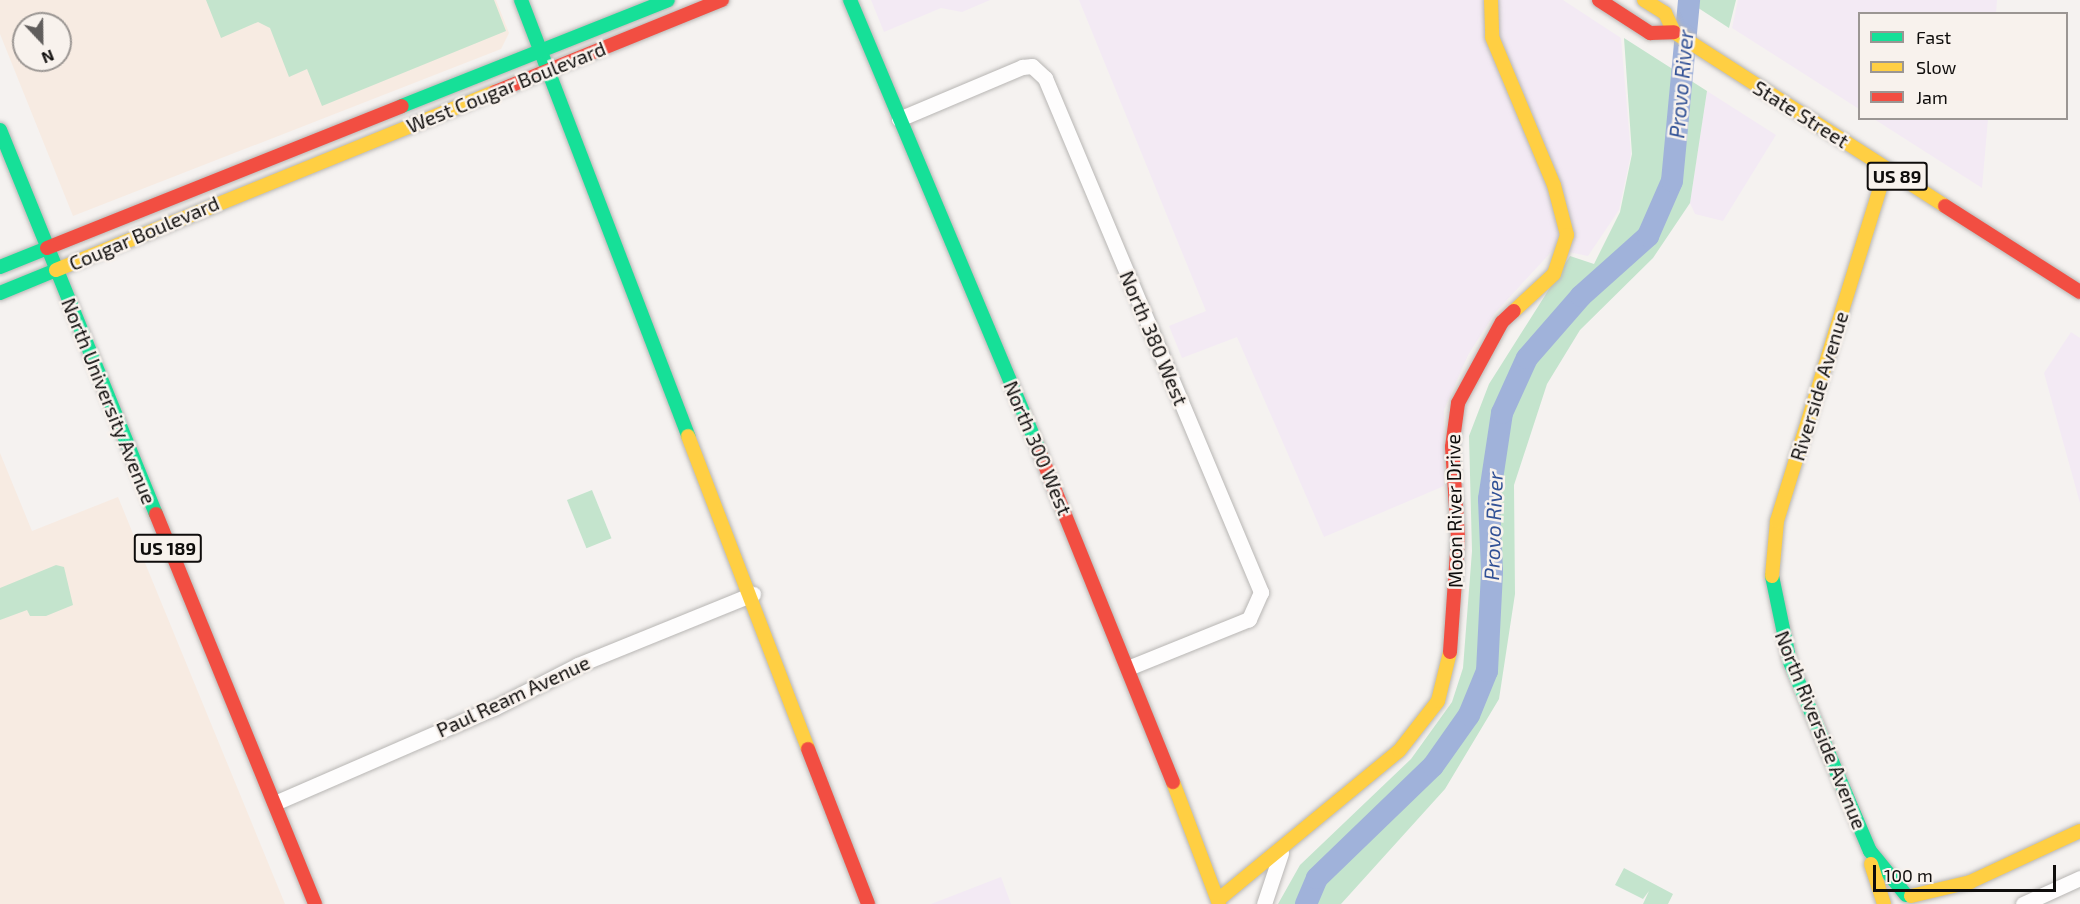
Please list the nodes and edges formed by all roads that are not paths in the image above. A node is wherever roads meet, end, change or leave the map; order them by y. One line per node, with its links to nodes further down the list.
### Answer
1 (522, 0): 12 (main road)
2 (630, 0): 12 (main road, West Cougar Boulevard)
3 (639, 0): 10 (main road)
4 (668, 0): 10 (main road, West Cougar Boulevard)
5 (722, 0): 14 (main road, West Cougar Boulevard)
6 (850, 0): 15 (main road, North 300 West)
7 (1491, 0): 30 (main road, Moon River Drive)
8 (1599, 0): 11 (main road, State Street / US 89)
9 (1644, 0): 11 (main road, State Street / US 89)
10 (654, 6): 13 (main road, West Cougar Boulevard)
11 (1674, 32): 17 (main road, State Street / US 89)
12 (537, 37): 13 (main road)
13 (542, 50): 14 (main road); 19 (main road, West Cougar Boulevard)
14 (549, 70): 18 (main road, West Cougar Boulevard); 25 (main road)
15 (900, 119): 27 (main road, North 300 West); 27 (street, North 380 West)
16 (0, 130): 20 (main road, North University Avenue / US 189)
17 (1886, 168): 23 (main road, State Street / US 89); 26 (main road, Riverside Avenue)
18 (289, 173): 22 (main road, Cougar Boulevard)
19 (228, 177): 20 (main road, Cougar Boulevard)
20 (47, 248): 21 (main road, Cougar Boulevard); 22 (main road, North University Avenue / US 189)
21 (0, 267)
22 (56, 270): 24 (main road, Cougar Boulevard); 28 (main road, North University Avenue / US 189)
23 (2080, 292)
24 (0, 293)
25 (753, 594): 28 (street, Paul Ream Avenue); 38 (main road)
26 (1775, 607): 31 (main road, North Riverside Avenue)
27 (1130, 667): 36 (main road, North 300 West)
28 (275, 803): 37 (main road, North University Avenue / US 189)
29 (2080, 831): 34 (main road)
30 (1303, 835): 32 (main road, North 300 West)
31 (1870, 851): 35 (main road, North Riverside Avenue); 40 (main road, North Riverside Avenue)
32 (1281, 853): 36 (main road, North 300 West); 39 (street)
33 (2080, 878): 42 (street)
34 (1970, 882): 35 (main road); 41 (main road)
35 (1913, 899): 40 (main road)
36 (1218, 902)
37 (315, 904)
38 (868, 904)
39 (1264, 904)
40 (1885, 904)
41 (1944, 904)
42 (2023, 904)

